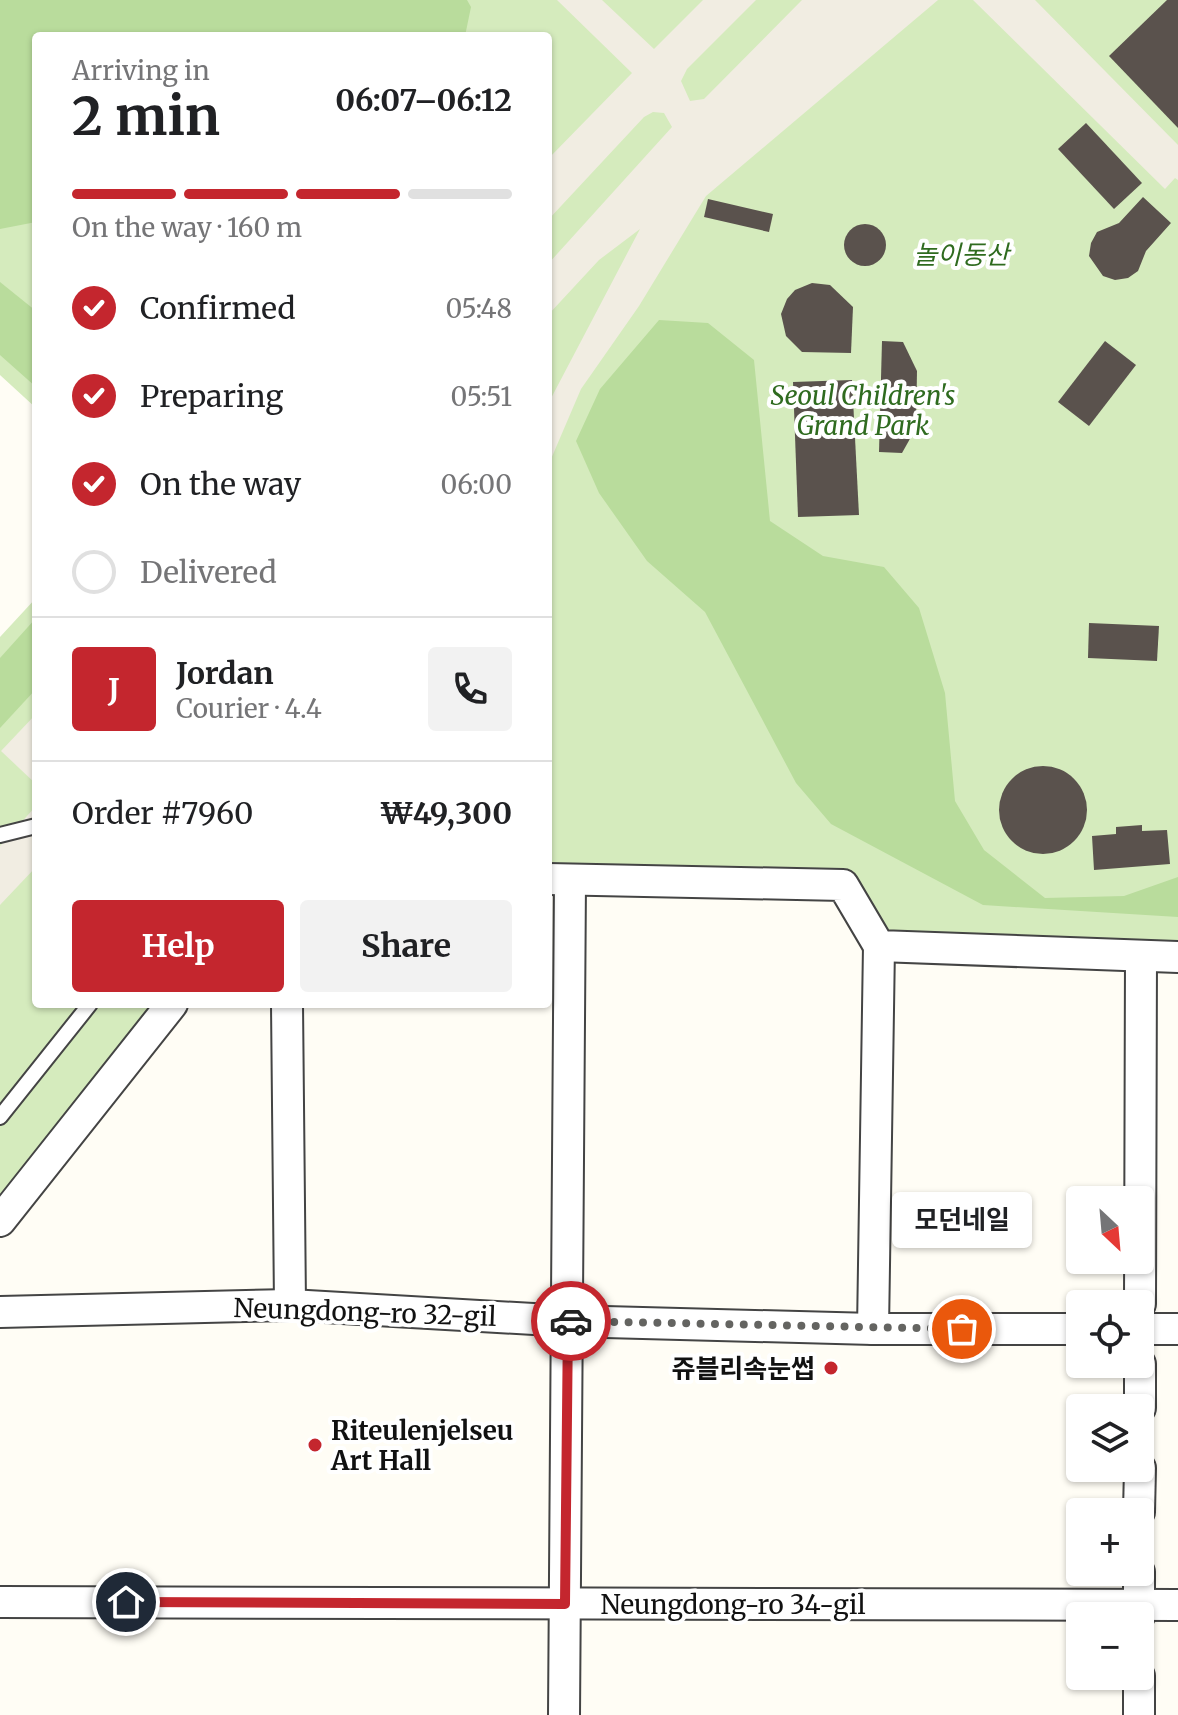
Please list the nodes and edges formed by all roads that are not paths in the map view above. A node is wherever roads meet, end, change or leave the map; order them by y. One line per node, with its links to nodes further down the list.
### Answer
1 (32, 827): 2 (lane)
2 (0, 835)
3 (559, 880): 4 (street); 15 (street)
4 (879, 946): 5 (street); 16 (street)
5 (1141, 956): 6 (street); 12 (street)
6 (1178, 957)
7 (87, 1008): 10 (lane)
8 (169, 1008): 11 (street)
9 (287, 1008): 13 (street)
10 (0, 1117)
11 (0, 1221)
12 (1140, 1290)
13 (290, 1305): 14 (street, Neungdong-ro 32-gil); 15 (street, Neungdong-ro 32-gil)
14 (0, 1312): 20 (street)
15 (568, 1321): 16 (street, Neungdong-ro 32-gil); 22 (street)
16 (873, 1329): 17 (street, Neungdong-ro 32-gil)
17 (1066, 1329)
18 (1154, 1329): 19 (street)
19 (1178, 1329)
20 (0, 1334)
21 (0, 1602): 22 (street, Neungdong-ro 34-gil)
22 (565, 1604): 25 (street, Neungdong-ro 34-gil); 27 (street)
23 (1178, 1605): 24 (street, Neungdong-ro 34-gil)
24 (1154, 1609)
25 (1066, 1610)
26 (1139, 1690): 28 (street)
27 (564, 1715)
28 (1139, 1715)

